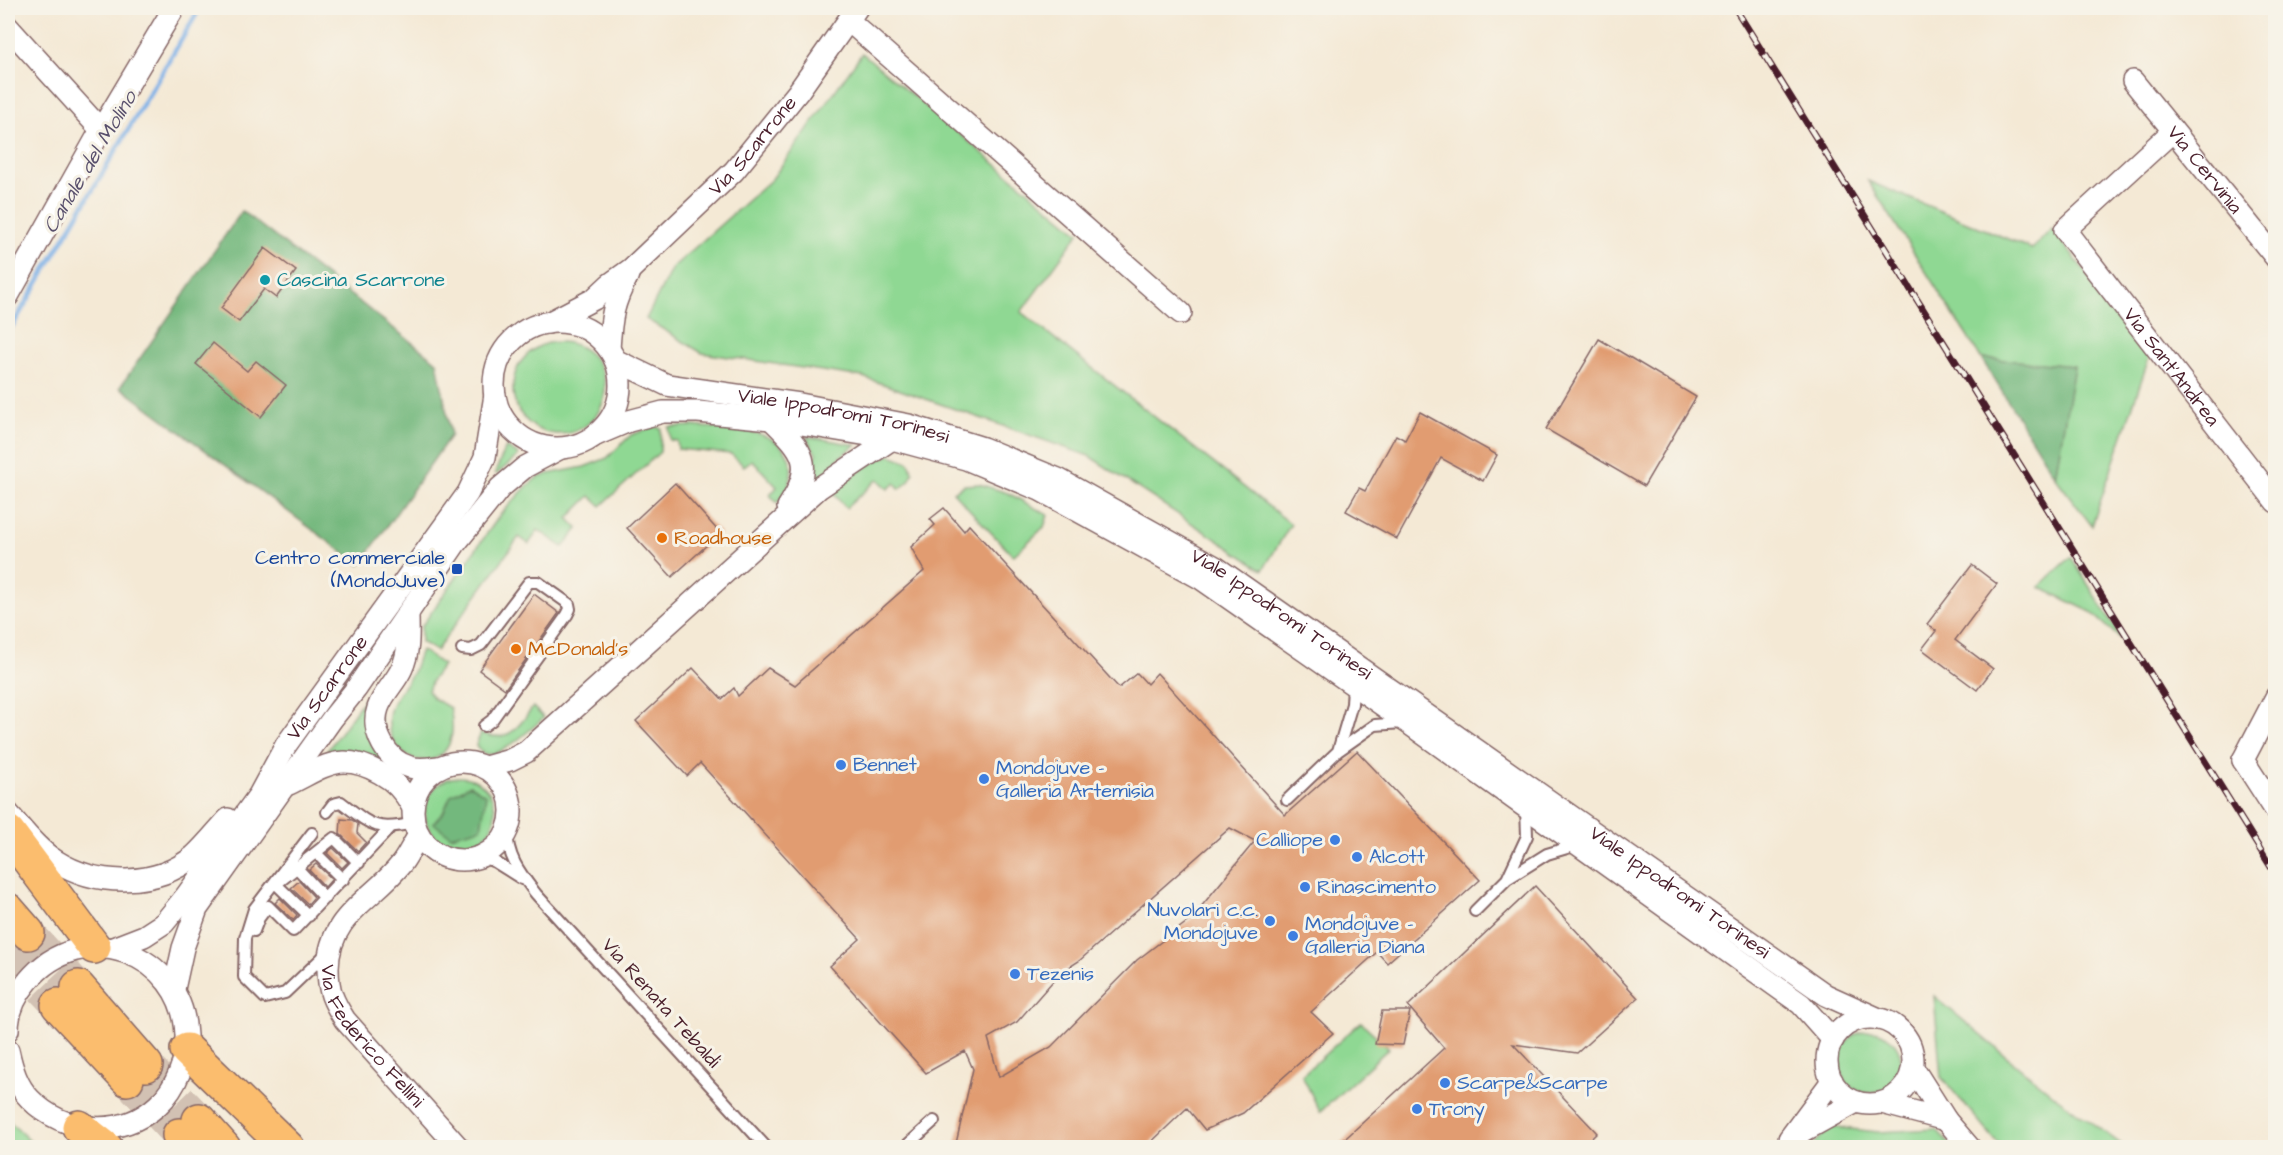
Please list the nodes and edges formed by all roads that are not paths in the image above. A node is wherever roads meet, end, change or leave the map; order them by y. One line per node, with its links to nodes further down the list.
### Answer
1 (174, 8): 5 (street)
2 (853, 14): 8 (street, Via Scarrone); 10 (street)
3 (8, 27): 5 (street)
4 (2133, 81): 6 (street, Via Cervinia)
5 (101, 130): 9 (street)
6 (2174, 131): 7 (street, Via Cervinia); 18 (street, Via Sant'Andrea)
7 (2276, 258)
8 (631, 269): 11 (street, Via Scarrone); 12 (street, Via Scarrone)
9 (8, 296)
10 (1181, 313)
11 (548, 323): 12 (street); 13 (street)
12 (612, 355): 15 (street); 65 (street, Viale Ippodromi Torinesi)
13 (495, 395): 17 (street); 27 (street, Via Scarrone)
14 (771, 419): 15 (street, Viale Ippodromi Torinesi); 16 (street, Viale Ippodromi Torinesi); 19 (street)
15 (596, 435): 17 (street)
16 (892, 439): 19 (street); 22 (street, Viale Ippodromi Torinesi)
17 (559, 448): 20 (street, Via Scarrone)
18 (2276, 502)
19 (778, 523): 29 (street)
20 (408, 613): 31 (street); 33 (street, Via Scarrone)
21 (462, 649): 25 (lane)
22 (1353, 686): 24 (street, Viale Ippodromi Torinesi); 28 (lane)
23 (2276, 697): 30 (street)
24 (1408, 723): 28 (lane); 36 (street, Viale Ippodromi Torinesi)
25 (484, 726)
26 (2276, 734): 30 (street)
27 (286, 745): 39 (street); 60 (street, Via Scarrone)
28 (1338, 751): 35 (lane)
29 (526, 752): 32 (street); 34 (street)
30 (2243, 760): 37 (street)
31 (438, 767): 32 (street); 40 (street)
32 (485, 767): 34 (street)
33 (285, 785): 40 (street, Via Scarrone); 62 (street, Via Scarrone)
34 (508, 795): 42 (street)
35 (1287, 800)
36 (1526, 808): 45 (street, Viale Ippodromi Torinesi); 52 (lane)
37 (2276, 811)
38 (327, 812): 41 (lane)
39 (8, 813)
40 (415, 821): 41 (lane); 47 (street); 50 (street, Via Federico Fellini)
41 (391, 828): 49 (lane)
42 (507, 830): 48 (street); 54 (lane, Via Renata Tebaldi)
43 (8, 832): 60 (main road)
44 (312, 833): 56 (lane)
45 (1577, 844): 52 (lane); 67 (street, Viale Ippodromi Torinesi)
46 (316, 853): 49 (lane); 51 (lane); 53 (lane)
47 (438, 854): 48 (street); 50 (street, Via Federico Fellini)
48 (481, 856): 54 (lane, Via Renata Tebaldi)
49 (359, 863): 53 (lane)
50 (402, 863): 61 (street, Via Federico Fellini)
51 (297, 868): 55 (lane); 57 (lane)
52 (1507, 879): 58 (lane)
53 (343, 880): 57 (lane)
54 (528, 883): 84 (lane, Via Renata Tebaldi)
55 (276, 884): 56 (lane); 59 (lane)
56 (266, 892): 63 (lane)
57 (325, 898): 59 (lane)
58 (1475, 911)
59 (309, 916): 63 (lane)
60 (104, 947): 62 (street); 66 (street, Via Scarrone)
61 (328, 952): 63 (lane); 83 (street, Via Federico Fellini)
62 (174, 989): 69 (street)
63 (256, 989)
64 (68, 996): 71 (main road)
65 (1879, 1019): 67 (street); 70 (street)
66 (8, 1030)
67 (1833, 1040): 72 (street)
68 (8, 1050): 77 (street)
69 (187, 1050): 77 (street); 82 (main road)
70 (1913, 1068): 74 (street); 75 (street)
71 (136, 1072)
72 (1832, 1081): 73 (street); 79 (street)
73 (1856, 1102): 74 (street); 79 (street)
74 (1882, 1103): 75 (street)
75 (1946, 1120): 86 (street)
76 (934, 1121): 85 (lane)
77 (79, 1127): 80 (main road)
78 (189, 1134): 81 (main road)
79 (1784, 1143)
80 (106, 1148)
81 (224, 1148)
82 (288, 1148)
83 (459, 1148)
84 (767, 1148)
85 (904, 1148)
86 (1970, 1148)

